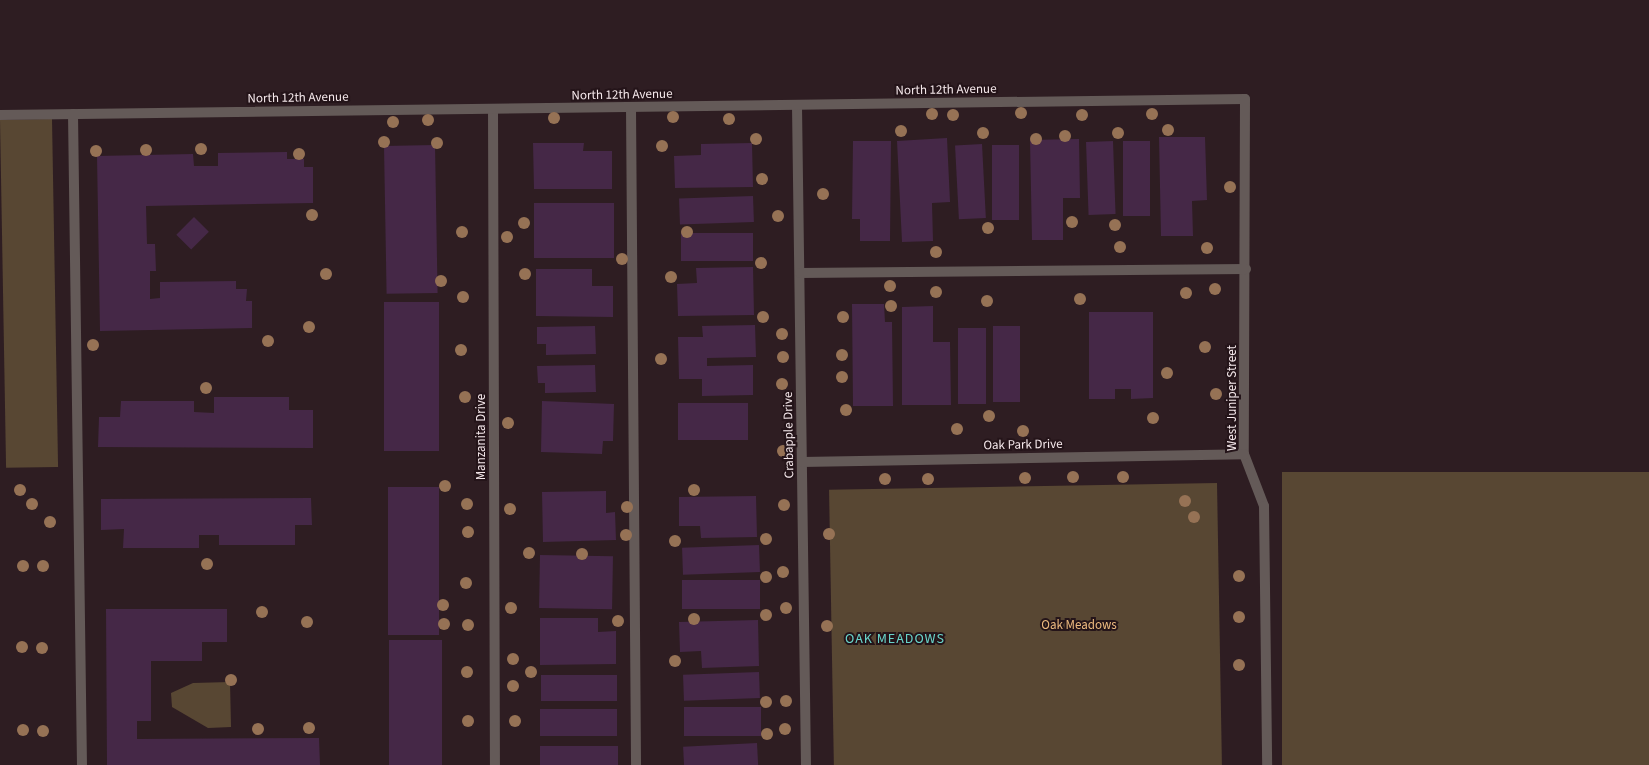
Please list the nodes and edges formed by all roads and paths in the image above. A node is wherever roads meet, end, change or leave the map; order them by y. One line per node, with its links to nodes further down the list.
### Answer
1 (1245, 99): 2 (street, North 12th Avenue); 7 (street, West Juniper Street)
2 (797, 106): 3 (street, North 12th Avenue); 8 (street, Crabapple Drive)
3 (631, 108): 4 (street, North 12th Avenue); 13 (street)
4 (493, 109): 5 (street, North 12th Avenue); 12 (street, Manzanita Drive)
5 (73, 114): 6 (street, North 12th Avenue); 11 (street)
6 (0, 115)
7 (1246, 269): 8 (street); 9 (street, West Juniper Street)
8 (800, 273): 10 (street, Crabapple Drive)
9 (1244, 454): 10 (street, Oak Park Drive); 15 (street, West Juniper Street)
10 (802, 462): 14 (street, Crabapple Drive)
11 (82, 765)
12 (495, 765)
13 (636, 765)
14 (806, 765)
15 (1267, 765)

